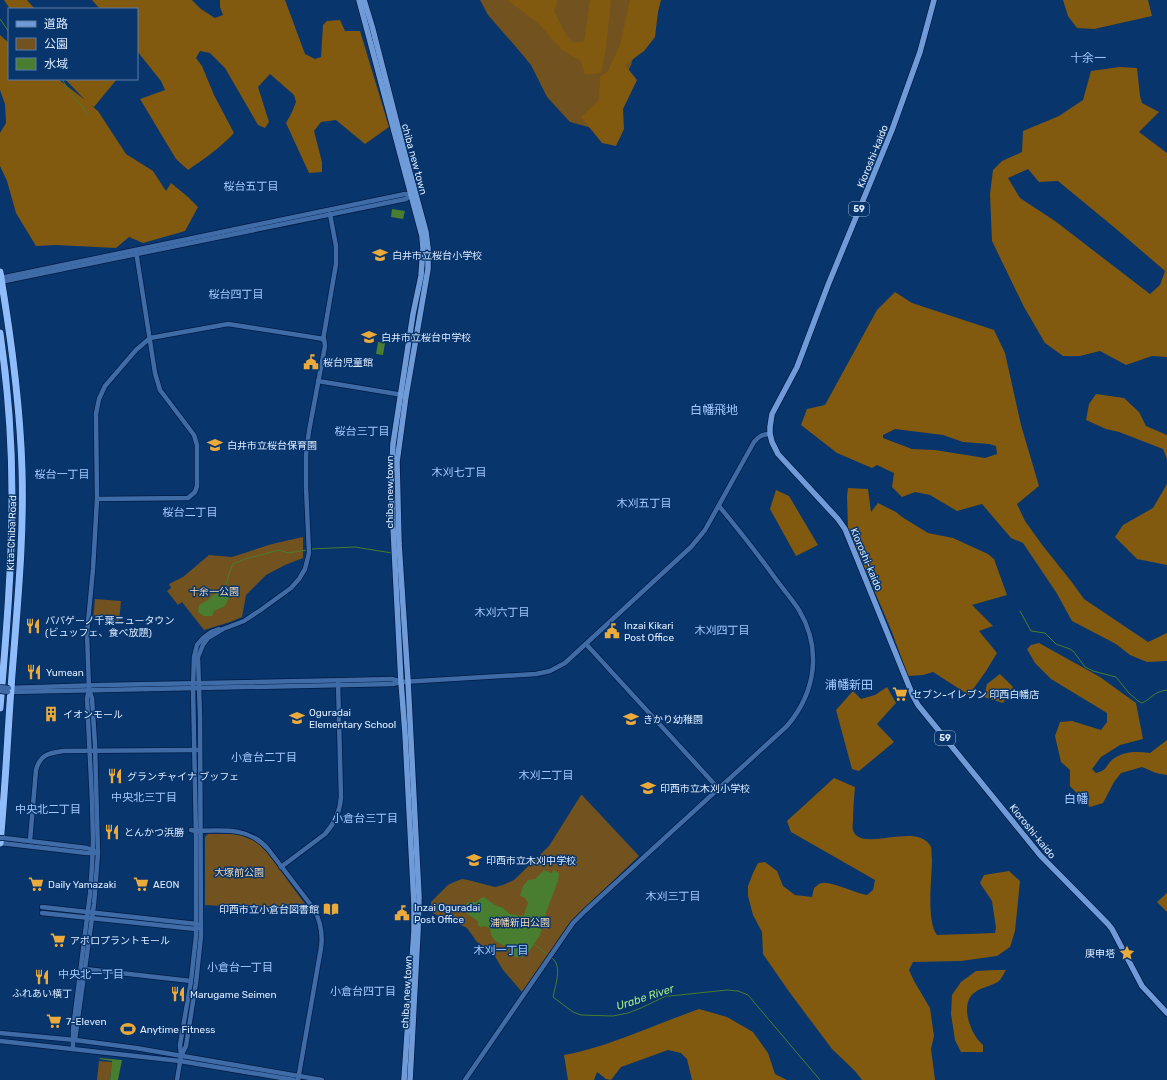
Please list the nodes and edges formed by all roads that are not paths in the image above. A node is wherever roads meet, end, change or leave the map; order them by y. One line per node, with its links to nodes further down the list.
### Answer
1 (359, 0): 4 (main road, chiba new town)
2 (364, 0): 12 (main road, chiba new town)
3 (934, 0): 13 (main road, Kioroshi-kaido / 59)
4 (411, 195): 5 (street); 6 (street); 12 (main road, chiba new town)
5 (330, 214): 6 (street); 10 (street)
6 (136, 252): 7 (street); 9 (street)
7 (1, 278): 23 (highway, Kita-Chiba Road)
8 (0, 333): 25 (highway, Kita-Chiba Road)
9 (150, 338): 10 (street); 14 (street); 14 (street)
10 (324, 338): 11 (street)
11 (318, 381): 12 (street); 20 (street)
12 (403, 395): 17 (main road, chiba new town); 19 (main road, chiba new town)
13 (770, 434): 15 (street); 45 (main road, Kioroshi-kaido / 59)
14 (97, 499): 22 (street)
15 (719, 506): 16 (street); 30 (street)
16 (586, 644): 17 (street); 30 (street)
17 (408, 681): 19 (street); 36 (main road, chiba new town)
18 (338, 682): 19 (street); 20 (street); 35 (street)
19 (401, 682): 36 (main road, chiba new town)
20 (196, 686): 22 (street); 26 (street); 27 (street)
21 (0, 687): 23 (street, bridge)
22 (89, 688): 23 (street); 28 (street); 29 (street)
23 (10, 690): 24 (street, bridge); 32 (highway, Kita-Chiba Road)
24 (0, 691)
25 (0, 708)
26 (194, 750): 27 (street); 29 (street); 31 (street)
27 (200, 750): 31 (street)
28 (90, 751): 29 (street); 33 (street); 34 (street)
29 (95, 751): 34 (street)
30 (718, 788): 58 (street)
31 (194, 831): 35 (street); 40 (street); 41 (street)
32 (2, 841): 33 (street); 34 (street)
33 (30, 841): 34 (street)
34 (95, 852): 38 (street)
35 (281, 866): 52 (street)
36 (416, 897): 37 (main road)
37 (416, 904): 56 (main road, chiba new town); 57 (main road, chiba new town)
38 (90, 912): 39 (street); 39 (street); 40 (street)
39 (90, 918): 42 (street); 43 (street); 47 (street)
40 (196, 923): 41 (street); 42 (street)
41 (201, 926): 42 (street); 50 (street)
42 (196, 929): 44 (street)
43 (85, 970): 44 (street); 47 (street)
44 (191, 981): 50 (street)
45 (1167, 1013)
46 (0, 1032): 47 (street)
47 (74, 1040): 49 (street); 50 (street)
48 (0, 1041): 49 (street)
49 (73, 1050): 51 (street)
50 (181, 1056): 51 (street); 52 (street)
51 (180, 1061): 53 (street); 54 (street)
52 (298, 1078): 55 (street)
53 (177, 1080)
54 (294, 1080)
55 (322, 1080)
56 (404, 1080)
57 (410, 1080)
58 (465, 1080)

